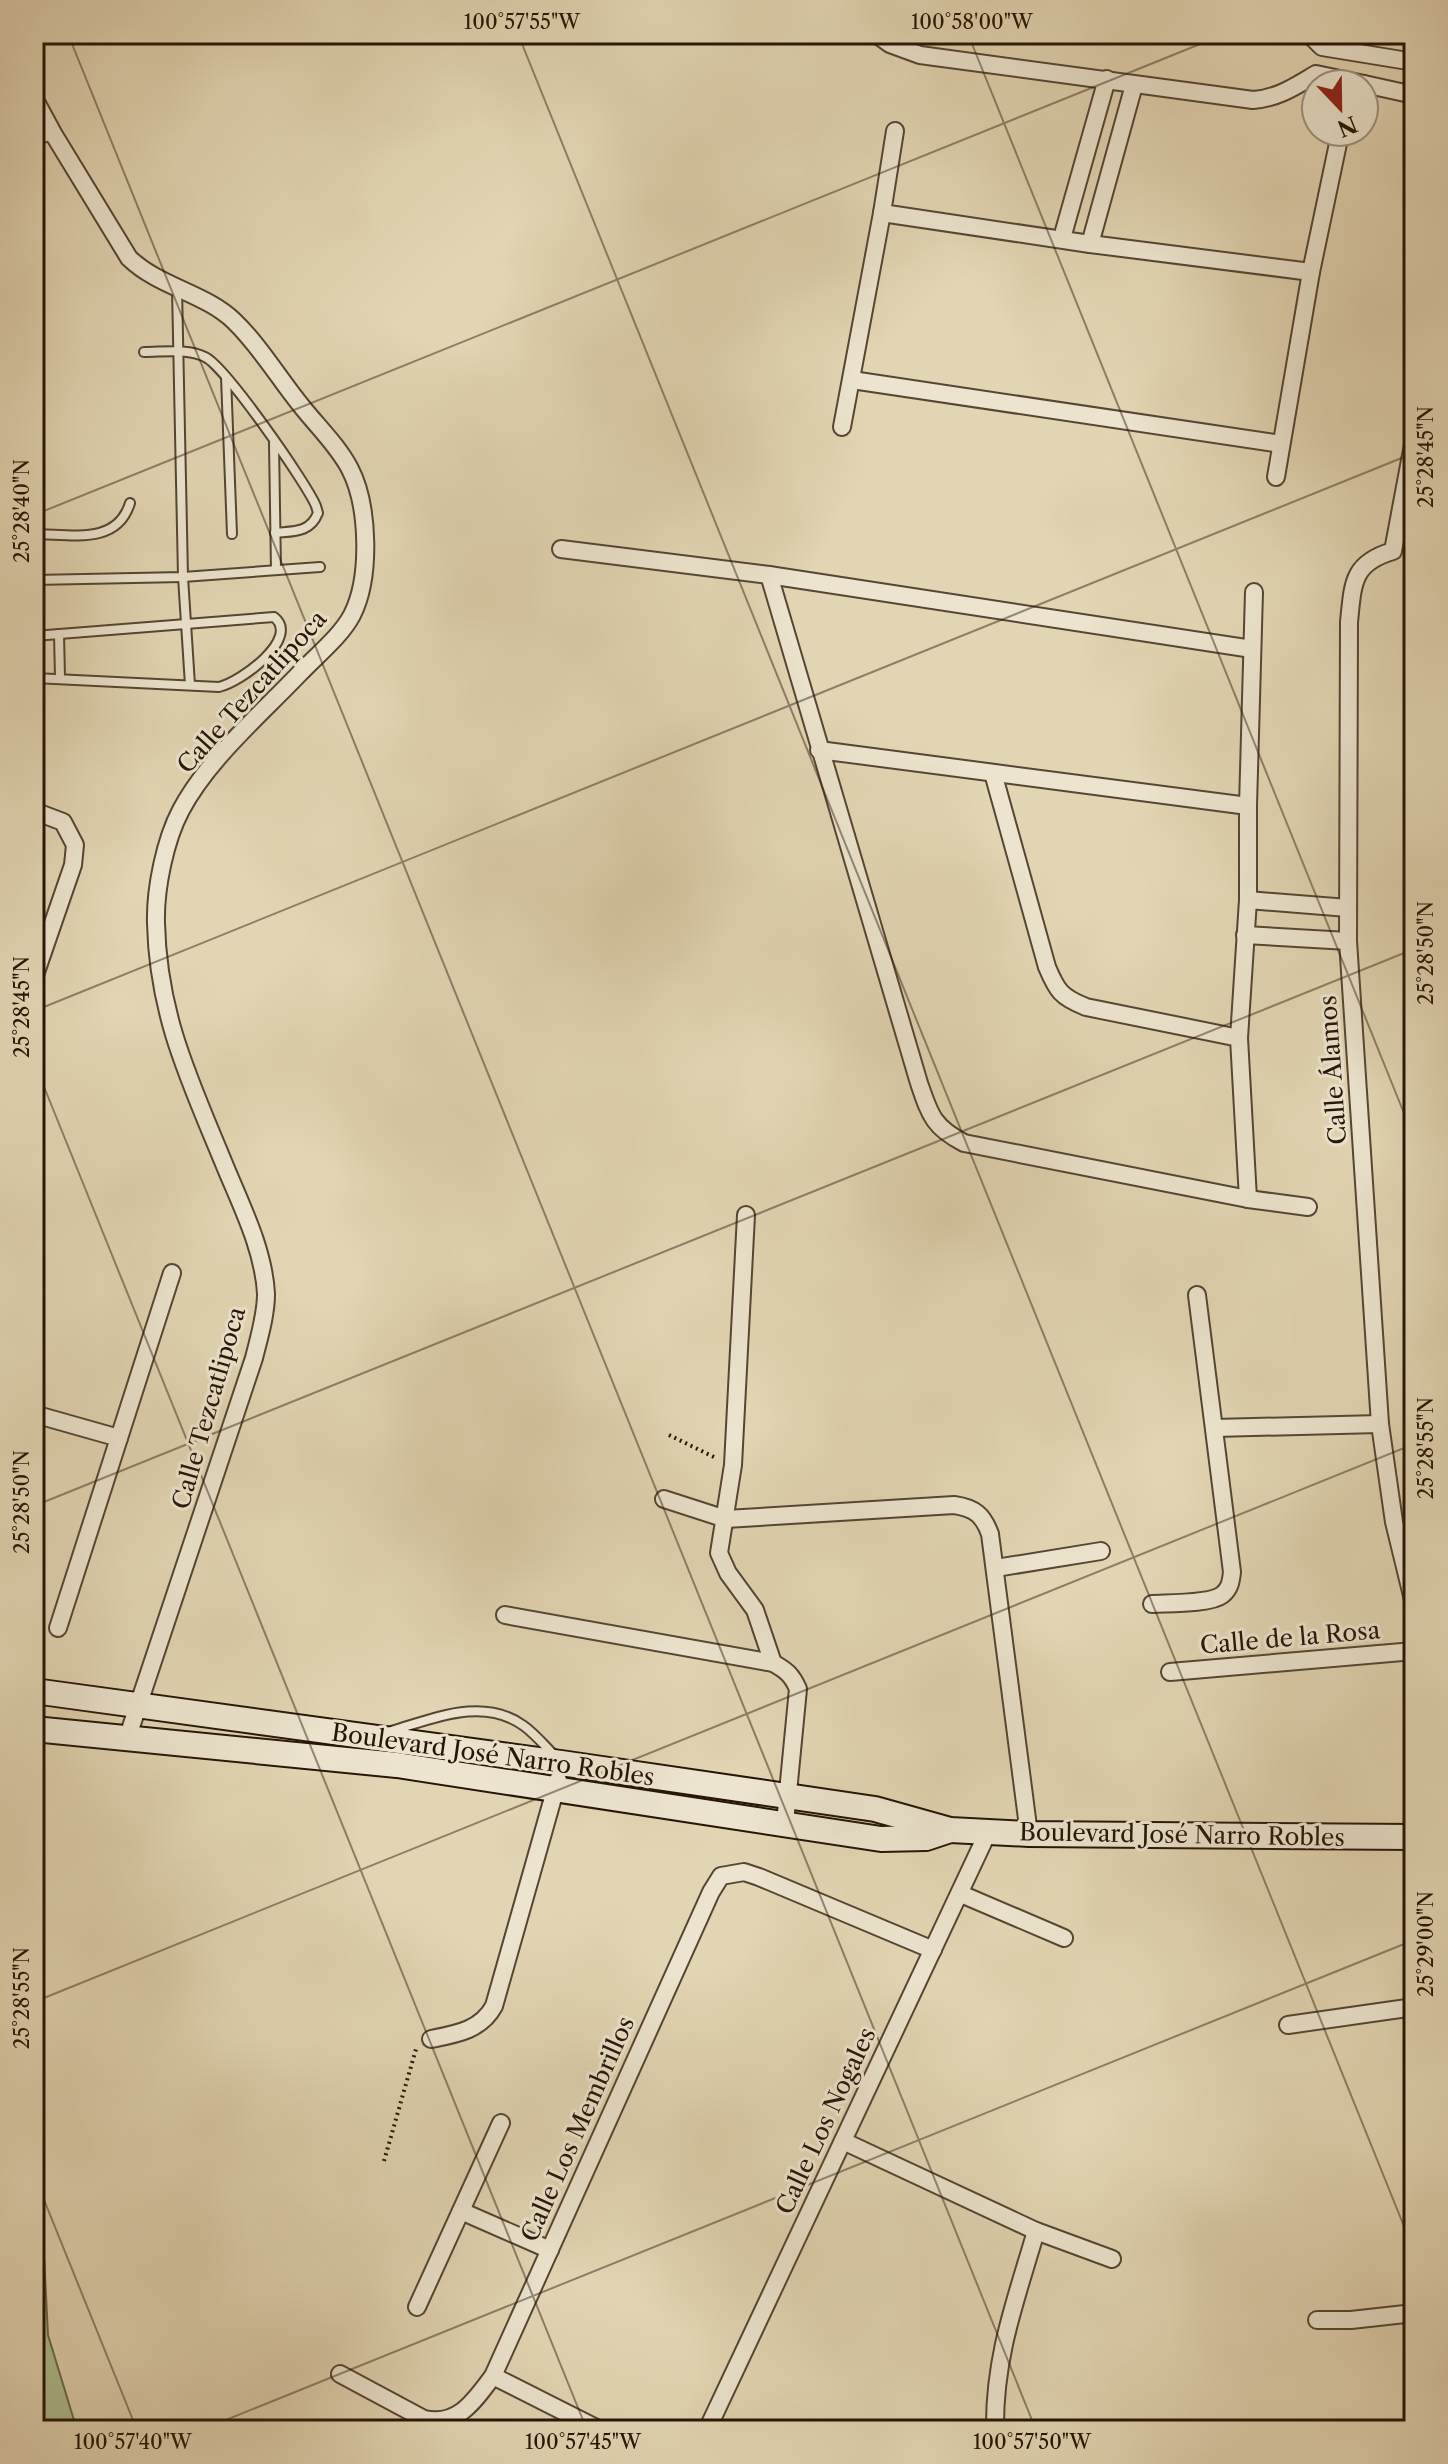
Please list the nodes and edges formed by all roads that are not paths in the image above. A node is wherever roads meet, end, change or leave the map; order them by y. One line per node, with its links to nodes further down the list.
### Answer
1 (876, 34): 6 (street)
2 (1309, 34): 3 (street)
3 (1322, 47): 4 (street); 5 (street)
4 (1414, 62)
5 (1317, 68)
6 (1107, 79): 8 (street); 17 (street)
7 (1300, 84): 8 (street)
8 (1134, 85): 18 (street)
9 (1380, 88): 10 (street)
10 (1414, 95)
11 (34, 98): 13 (street, Calle Tezcatlipoca)
12 (895, 131): 16 (street)
13 (54, 135): 14 (lane); 20 (street, Calle Tezcatlipoca)
14 (34, 140)
15 (1337, 148): 19 (street)
16 (882, 213): 17 (street); 24 (street)
17 (1062, 238): 18 (street)
18 (1090, 244): 19 (street)
19 (1311, 272): 28 (street)
20 (177, 288): 22 (lane); 79 (street, Calle Tezcatlipoca)
21 (144, 352): 22 (lane)
22 (177, 352): 23 (lane); 38 (lane)
23 (226, 376): 27 (lane); 33 (lane)
24 (852, 380): 25 (street); 28 (street)
25 (842, 427)
26 (1414, 439): 53 (street, Calle Álamos)
27 (274, 442): 31 (lane); 31 (lane)
28 (1281, 444): 29 (street)
29 (1276, 477)
30 (130, 503): 32 (lane)
31 (275, 533): 36 (lane)
32 (34, 534)
33 (232, 534)
34 (561, 549): 37 (street)
35 (320, 567): 36 (lane)
36 (276, 570): 38 (lane)
37 (769, 575): 44 (street); 48 (street)
38 (183, 577): 39 (lane); 41 (lane)
39 (34, 580)
40 (1254, 592): 44 (street)
41 (187, 624): 42 (lane); 47 (lane); 47 (lane)
42 (59, 634): 43 (lane); 46 (lane)
43 (34, 636)
44 (1252, 649): 50 (street)
45 (34, 678): 46 (lane)
46 (60, 678): 47 (lane)
47 (190, 685)
48 (819, 750): 49 (street); 58 (street)
49 (993, 773): 50 (street); 57 (street)
50 (1248, 806): 52 (street)
51 (34, 811): 56 (street)
52 (1248, 900): 53 (street); 54 (street)
53 (1348, 908): 55 (street, Calle Álamos)
54 (1245, 935): 55 (street); 57 (street)
55 (1348, 941): 64 (street, Calle Álamos)
56 (34, 978)
57 (1239, 1038): 58 (street)
58 (1248, 1199): 59 (street)
59 (1308, 1207)
60 (746, 1215): 68 (street)
61 (172, 1273): 66 (street)
62 (1197, 1295): 65 (street)
63 (34, 1414): 66 (street)
64 (1380, 1424): 65 (street); 72 (street, Calle Álamos)
65 (1215, 1428): 71 (street)
66 (119, 1438): 74 (street)
67 (664, 1499): 68 (street)
68 (726, 1519): 70 (street); 76 (street)
69 (1101, 1551): 70 (street)
70 (996, 1568): 89 (street)
71 (1152, 1604)
72 (1414, 1604)
73 (505, 1615): 76 (street)
74 (58, 1628)
75 (1414, 1651): 77 (street, Calle de la Rosa)
76 (773, 1663): 85 (street)
77 (1170, 1672)
78 (34, 1691): 79 (street, Boulevard José Narro Robles)
79 (140, 1705): 81 (street, Boulevard José Narro Robles); 82 (street, Calle Tezcatlipoca)
80 (34, 1729): 82 (street, Boulevard José Narro Robles)
81 (371, 1737): 83 (street, Boulevard José Narro Robles); 83 (lane)
82 (127, 1739): 84 (street, Boulevard José Narro Robles)
83 (561, 1763): 84 (street); 85 (street, Boulevard José Narro Robles)
84 (556, 1790): 86 (street, Boulevard José Narro Robles); 96 (street)
85 (787, 1798): 86 (street); 87 (street, Boulevard José Narro Robles)
86 (785, 1823): 87 (street, Boulevard José Narro Robles)
87 (950, 1830): 88 (street, Boulevard José Narro Robles)
88 (988, 1832): 89 (street, Boulevard José Narro Robles); 91 (street, Calle Los Nogales)
89 (1029, 1834): 90 (street, Boulevard José Narro Robles)
90 (1414, 1837)
91 (961, 1894): 92 (street); 93 (street, Calle Los Nogales)
92 (1064, 1938)
93 (933, 1950): 98 (street, Calle Los Nogales); 101 (street, Calle Los Membrillos)
94 (1414, 2007): 95 (street)
95 (1288, 2025)
96 (431, 2039)
97 (501, 2123): 99 (street)
98 (843, 2141): 100 (street); 109 (street, Calle Los Nogales)
99 (461, 2211): 101 (street); 103 (street)
100 (1036, 2231): 102 (street); 110 (street)
101 (550, 2250): 107 (street, Calle Los Membrillos)
102 (1112, 2259)
103 (417, 2307)
104 (1414, 2313): 105 (street)
105 (1317, 2320)
106 (340, 2374): 107 (street, Calle Los Membrillos)
107 (493, 2376): 108 (street)
108 (600, 2430)
109 (707, 2430)
110 (995, 2430)

